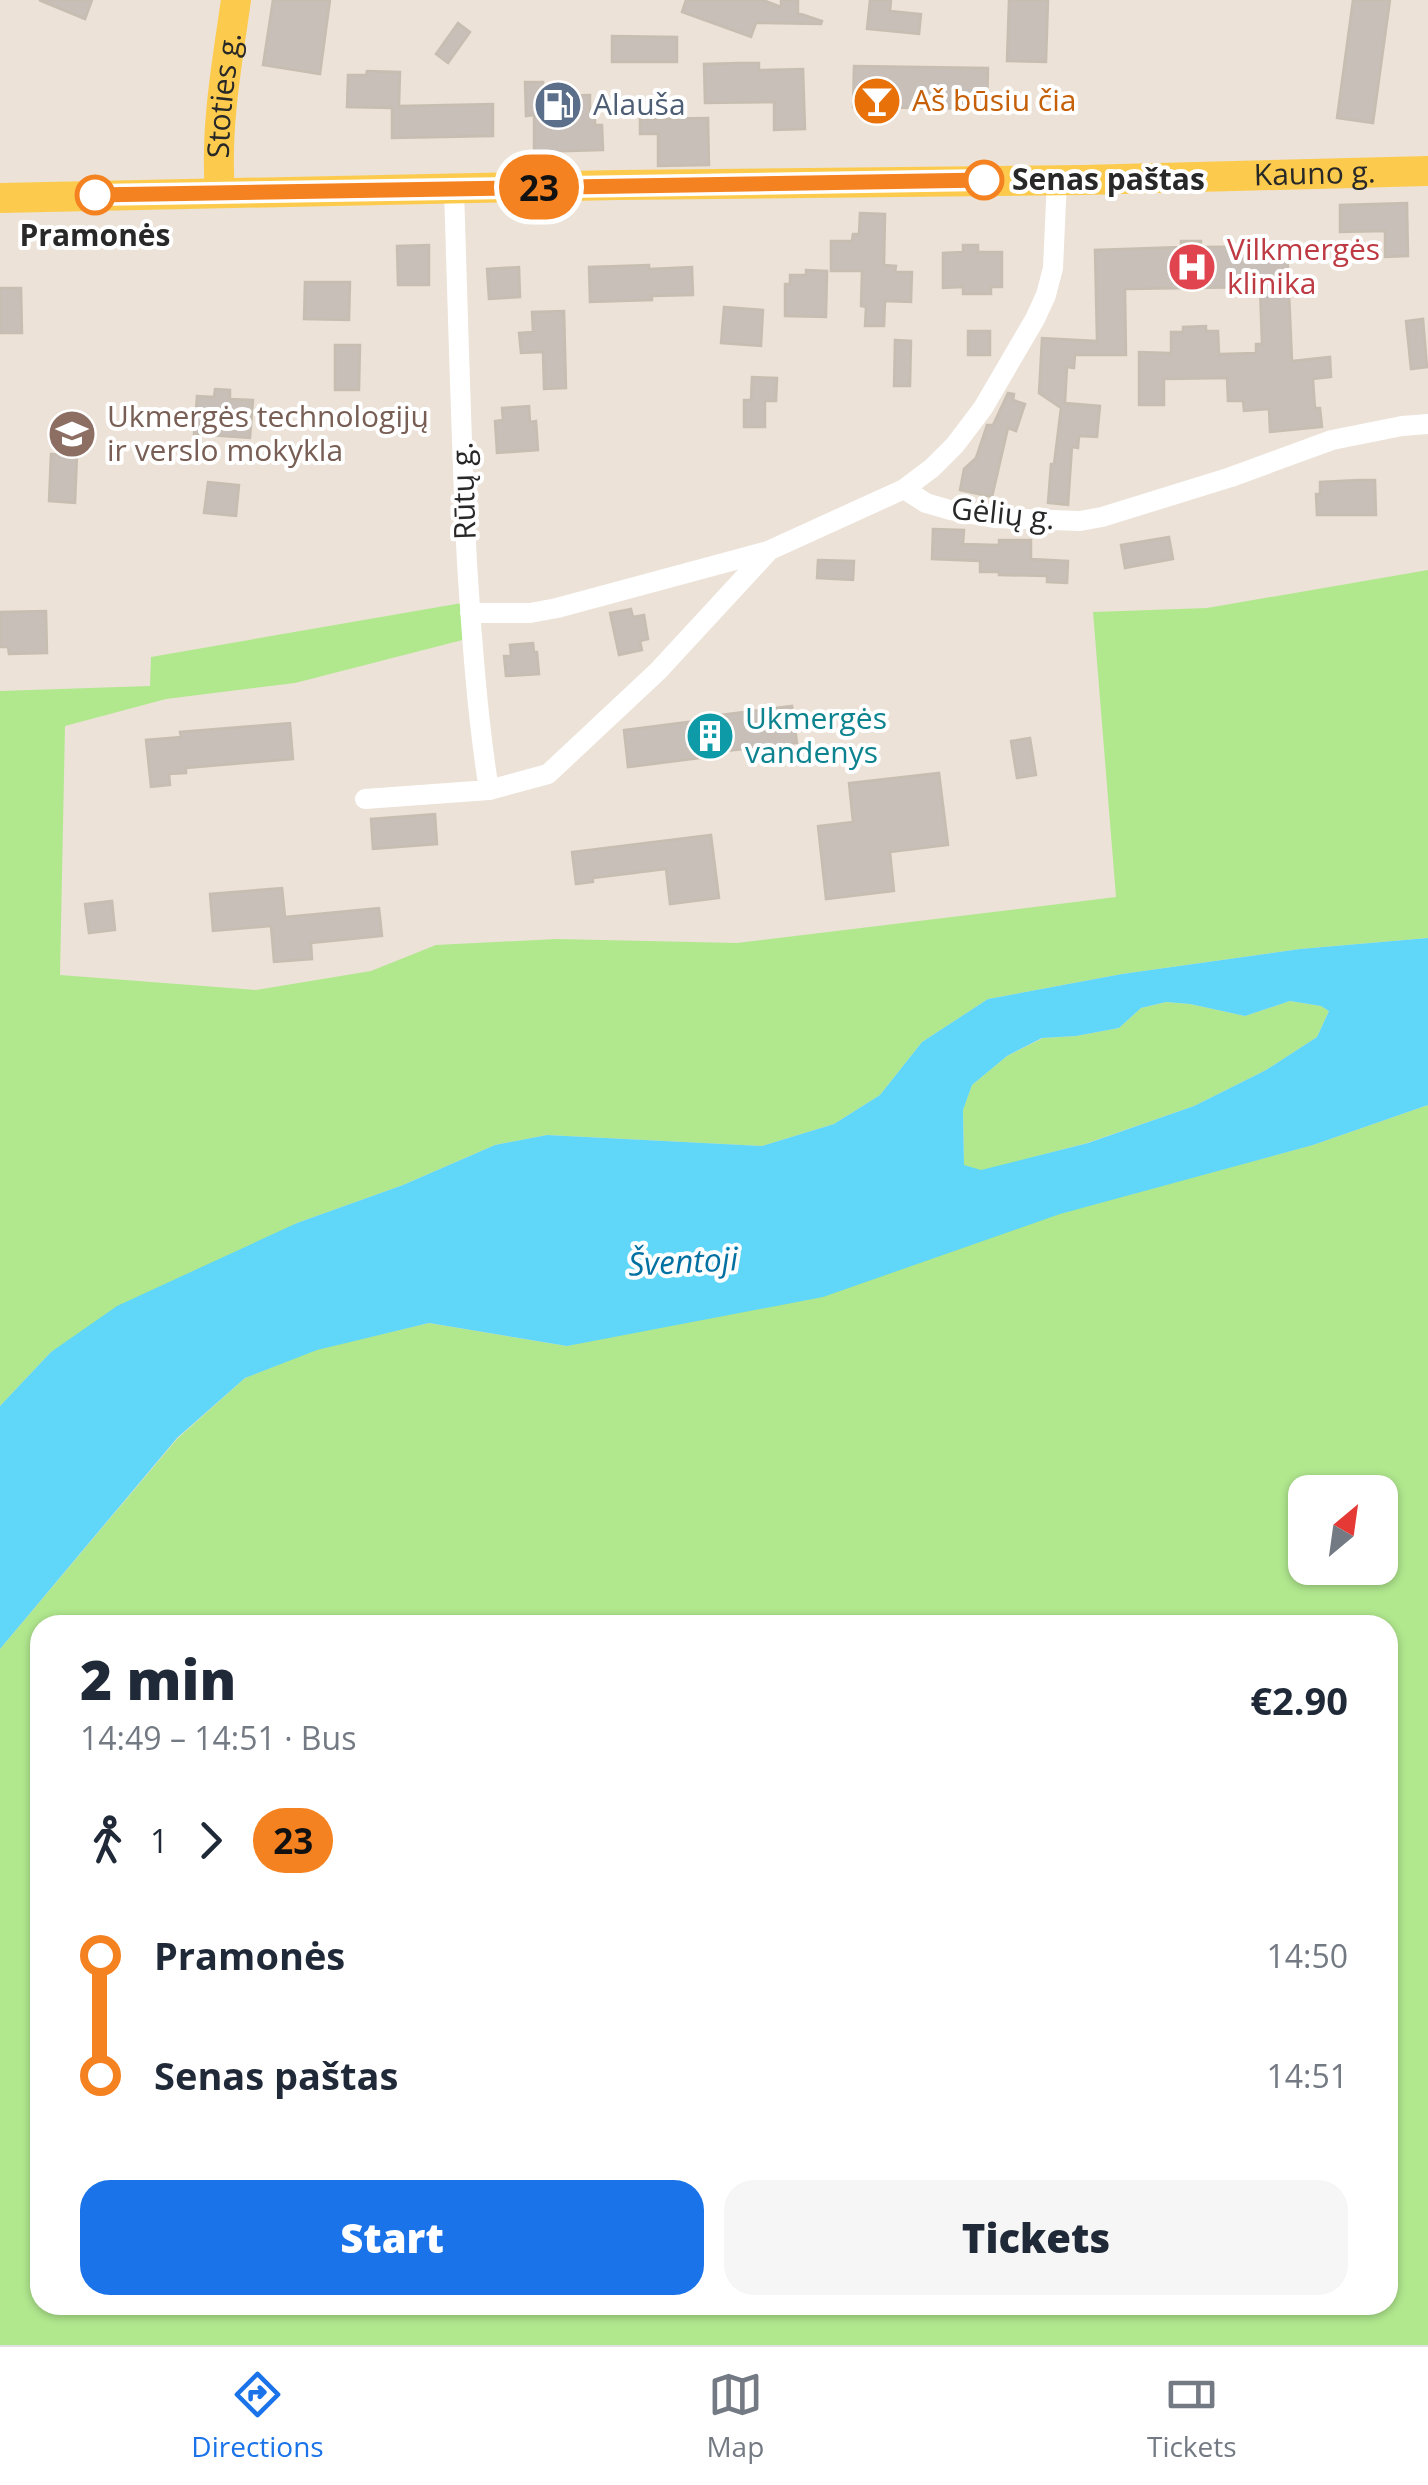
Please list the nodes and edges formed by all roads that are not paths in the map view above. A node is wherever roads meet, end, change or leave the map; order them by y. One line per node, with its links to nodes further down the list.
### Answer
1 (236, 0): 5 (main road, Stoties g.)
2 (1428, 171): 3 (main road, Kauno g.)
3 (1057, 180): 4 (main road, Kauno g.); 8 (street)
4 (454, 190): 5 (main road, Kauno g.); 10 (street, Rūtų g.)
5 (220, 192): 6 (main road, Kauno g.)
6 (0, 198)
7 (1428, 424): 8 (street, Gėlių g.)
8 (904, 489): 9 (street)
9 (768, 551): 10 (street); 11 (street)
10 (470, 613): 11 (street, Rūtų g.)
11 (490, 790): 12 (street)
12 (365, 799)

